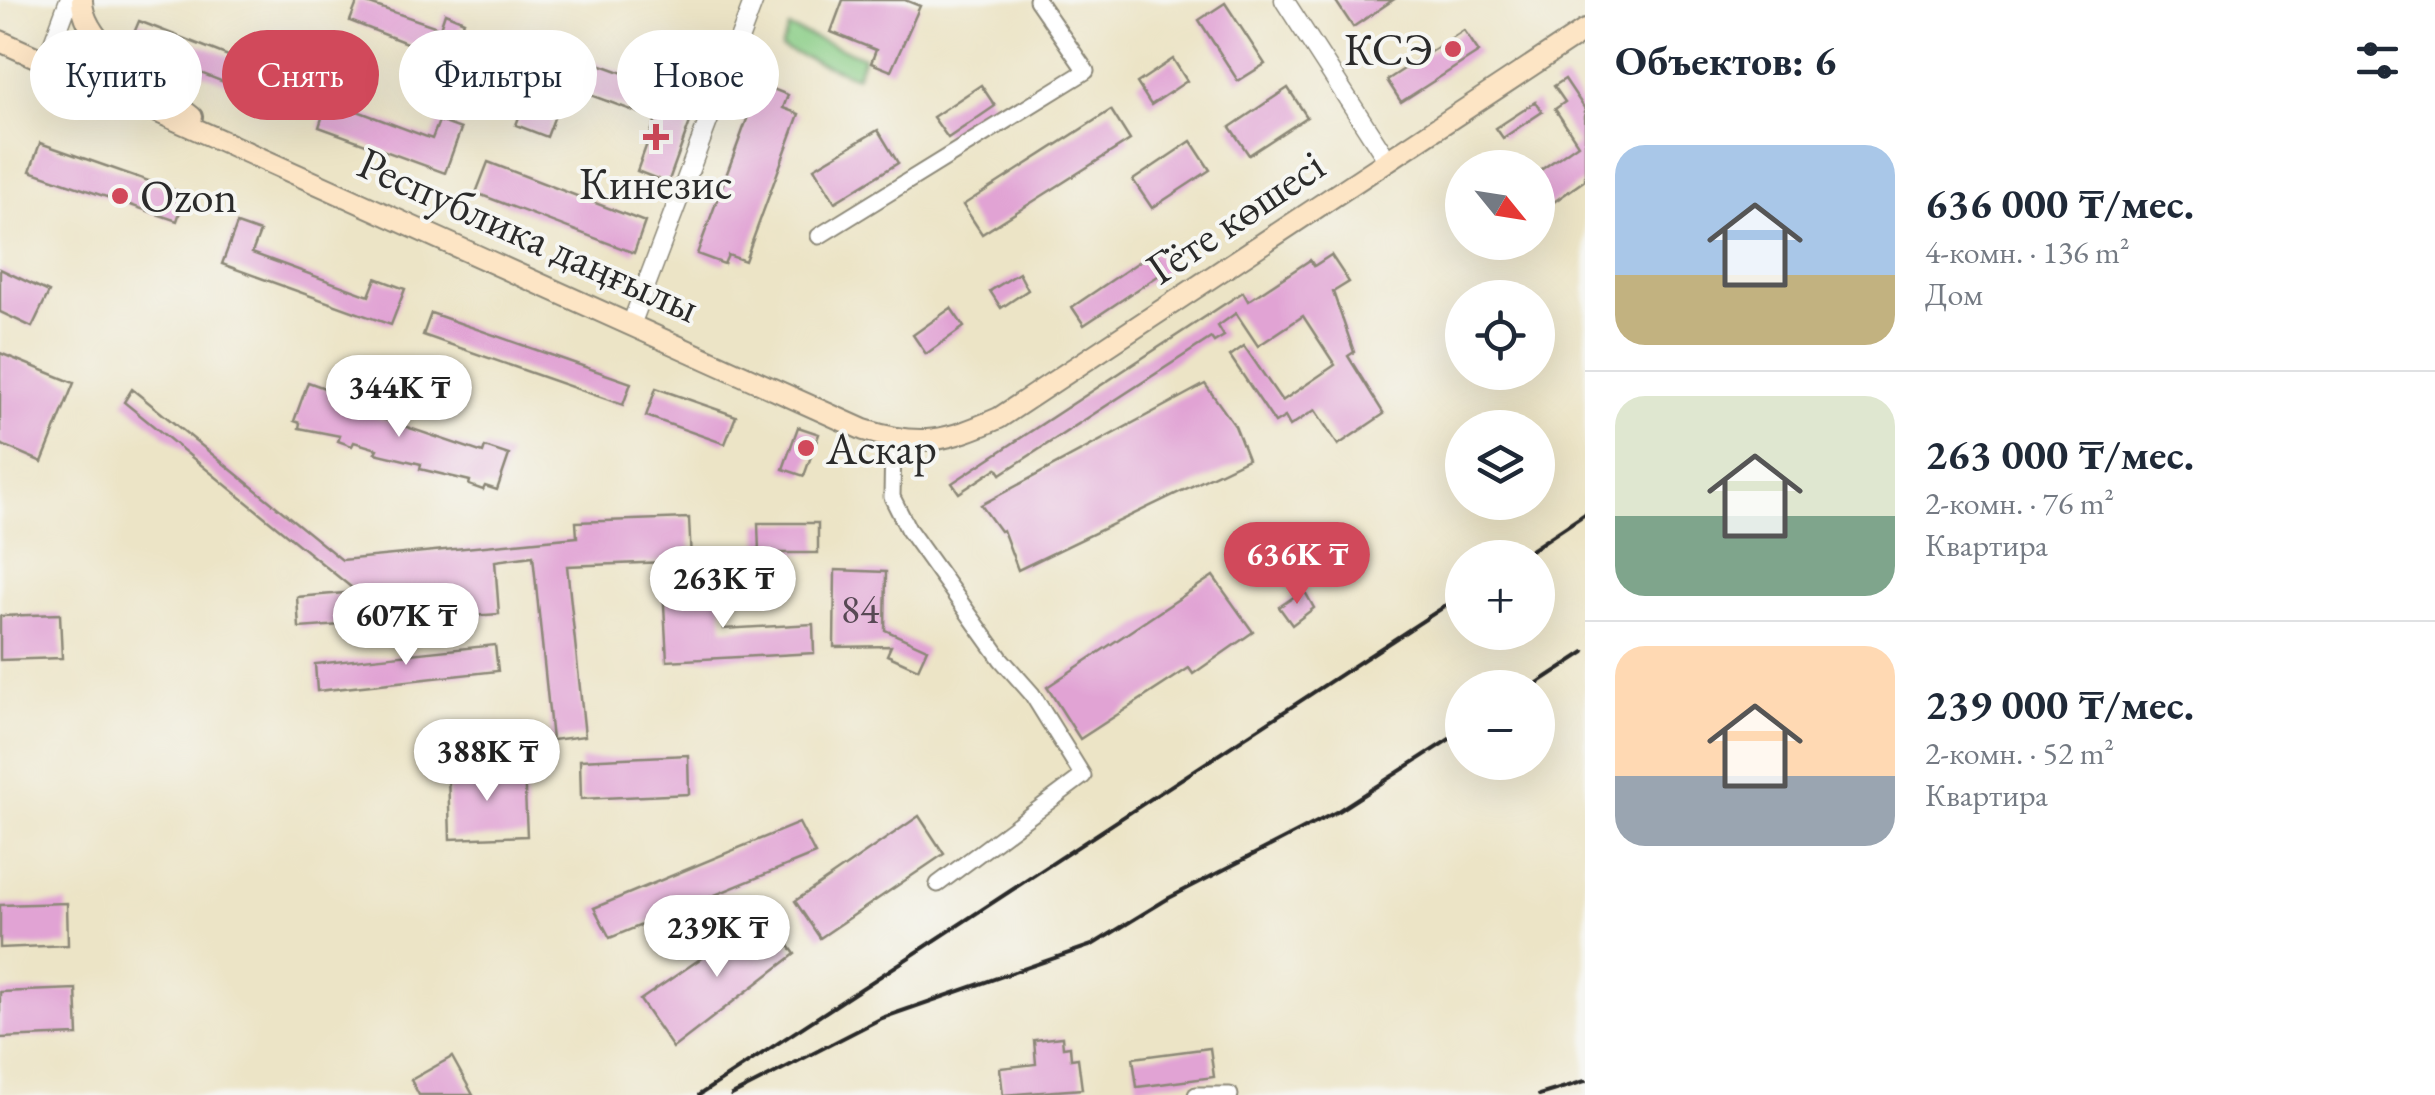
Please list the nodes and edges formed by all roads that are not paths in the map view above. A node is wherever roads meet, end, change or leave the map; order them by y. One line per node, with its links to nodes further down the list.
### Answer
1 (69, 0): 6 (street)
2 (82, 0): 11 (main road)
3 (754, 0): 14 (street)
4 (1037, 0): 13 (street)
5 (1284, 0): 12 (street)
6 (57, 30)
7 (1585, 30): 12 (main road, Гёте көшесі)
8 (0, 41): 9 (main road, Республика даңғылы)
9 (30, 53)
10 (180, 120): 11 (main road, Республика даңғылы)
11 (217, 137): 14 (main road, Республика даңғылы)
12 (1388, 161): 16 (main road, Гёте көшесі)
13 (819, 236)
14 (630, 325): 15 (main road, Республика даңғылы)
15 (893, 439): 16 (main road, Республика даңғылы); 17 (street)
16 (919, 442)
17 (938, 884)
18 (1196, 1095): 19 (street)
19 (1230, 1095)

